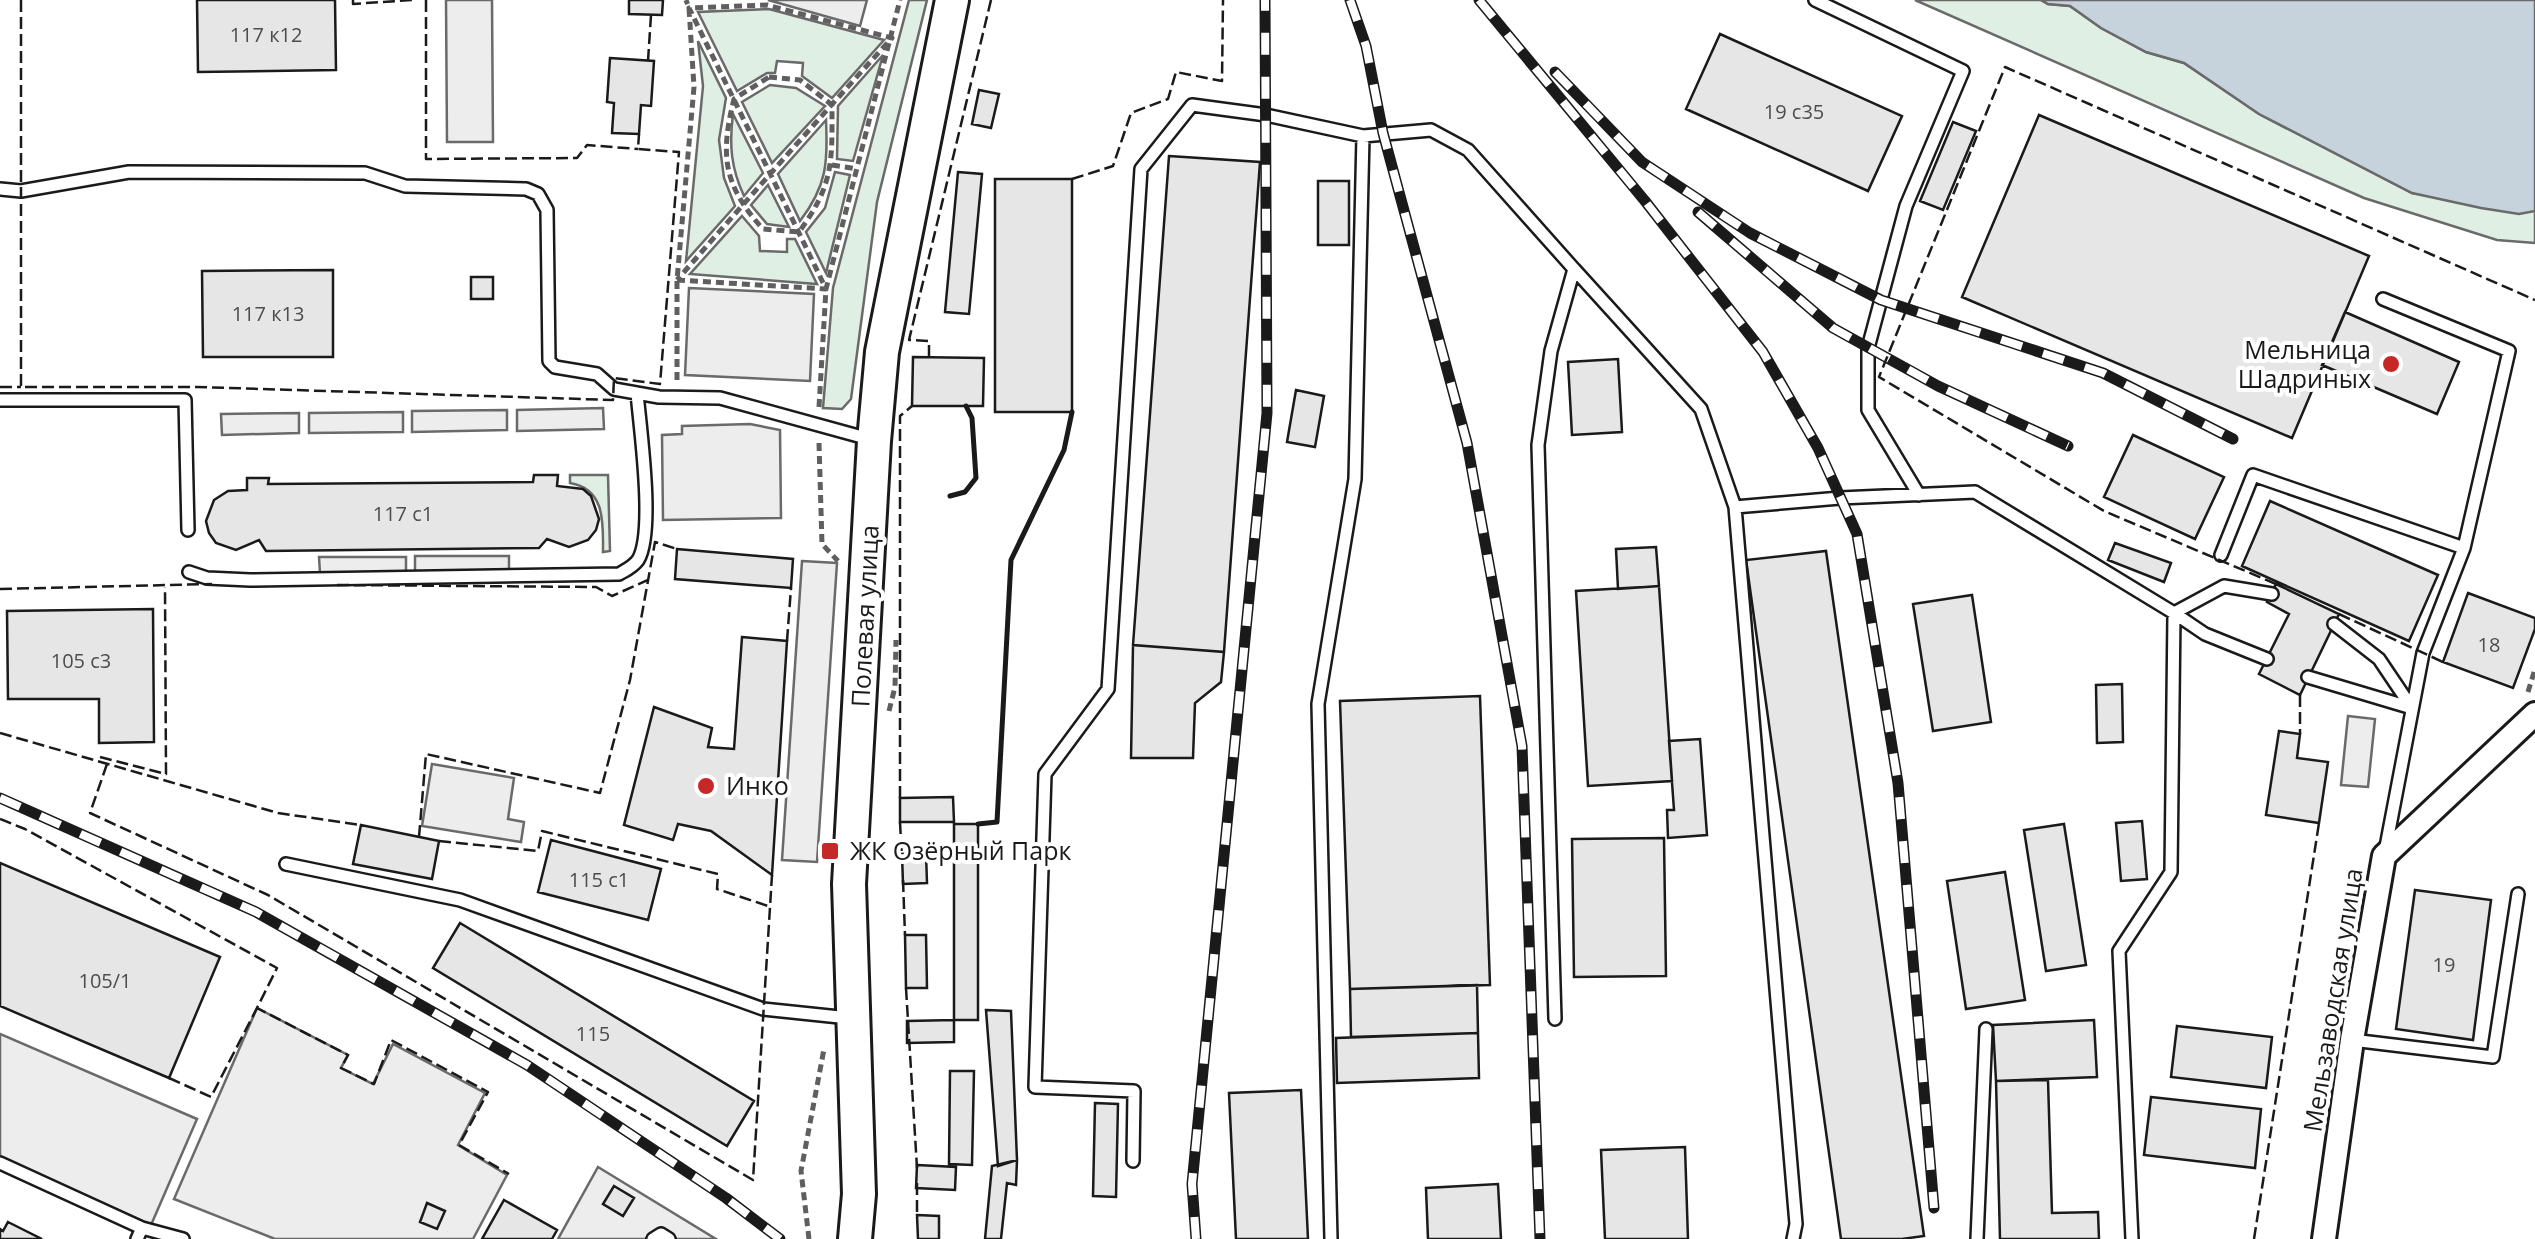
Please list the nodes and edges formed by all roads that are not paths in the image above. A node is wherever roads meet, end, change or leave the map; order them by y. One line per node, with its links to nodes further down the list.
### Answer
1 (952, 0): 9 (street, Полевая улица)
2 (1815, 0): 10 (lane)
3 (1363, 136): 5 (lane); 30 (lane); 37 (lane)
4 (0, 189): 7 (lane)
5 (1574, 270): 11 (lane); 27 (lane)
6 (2383, 298): 13 (lane)
7 (637, 393): 9 (lane); 15 (lane)
8 (0, 400): 12 (lane)
9 (874, 440): 26 (street, Полевая улица)
10 (1920, 494): 11 (lane); 17 (lane)
11 (1735, 507): 38 (lane)
12 (188, 530)
13 (2464, 548): 14 (lane); 22 (lane)
14 (2221, 555)
15 (189, 572)
16 (2272, 594): 17 (lane)
17 (2174, 613): 19 (lane); 40 (lane)
18 (2334, 624): 22 (lane)
19 (2267, 659)
20 (2308, 677): 22 (lane)
21 (2532, 703): 23 (street, Мельзаводская улица)
22 (2412, 708): 23 (lane)
23 (2384, 856): 29 (street, Мельзаводская улица)
24 (286, 864): 26 (lane)
25 (2518, 894): 29 (lane)
26 (853, 1018): 36 (street, Полевая улица)
27 (1555, 1020)
28 (1986, 1028): 39 (lane)
29 (2352, 1040): 41 (street, Мельзаводская улица)
30 (1133, 1162)
31 (0, 1163): 32 (lane)
32 (140, 1233): 33 (lane)
33 (184, 1239)
34 (653, 1239): 35 (lane)
35 (669, 1239)
36 (856, 1239)
37 (1331, 1239)
38 (1793, 1239)
39 (1977, 1239)
40 (2132, 1239)
41 (2324, 1239)

